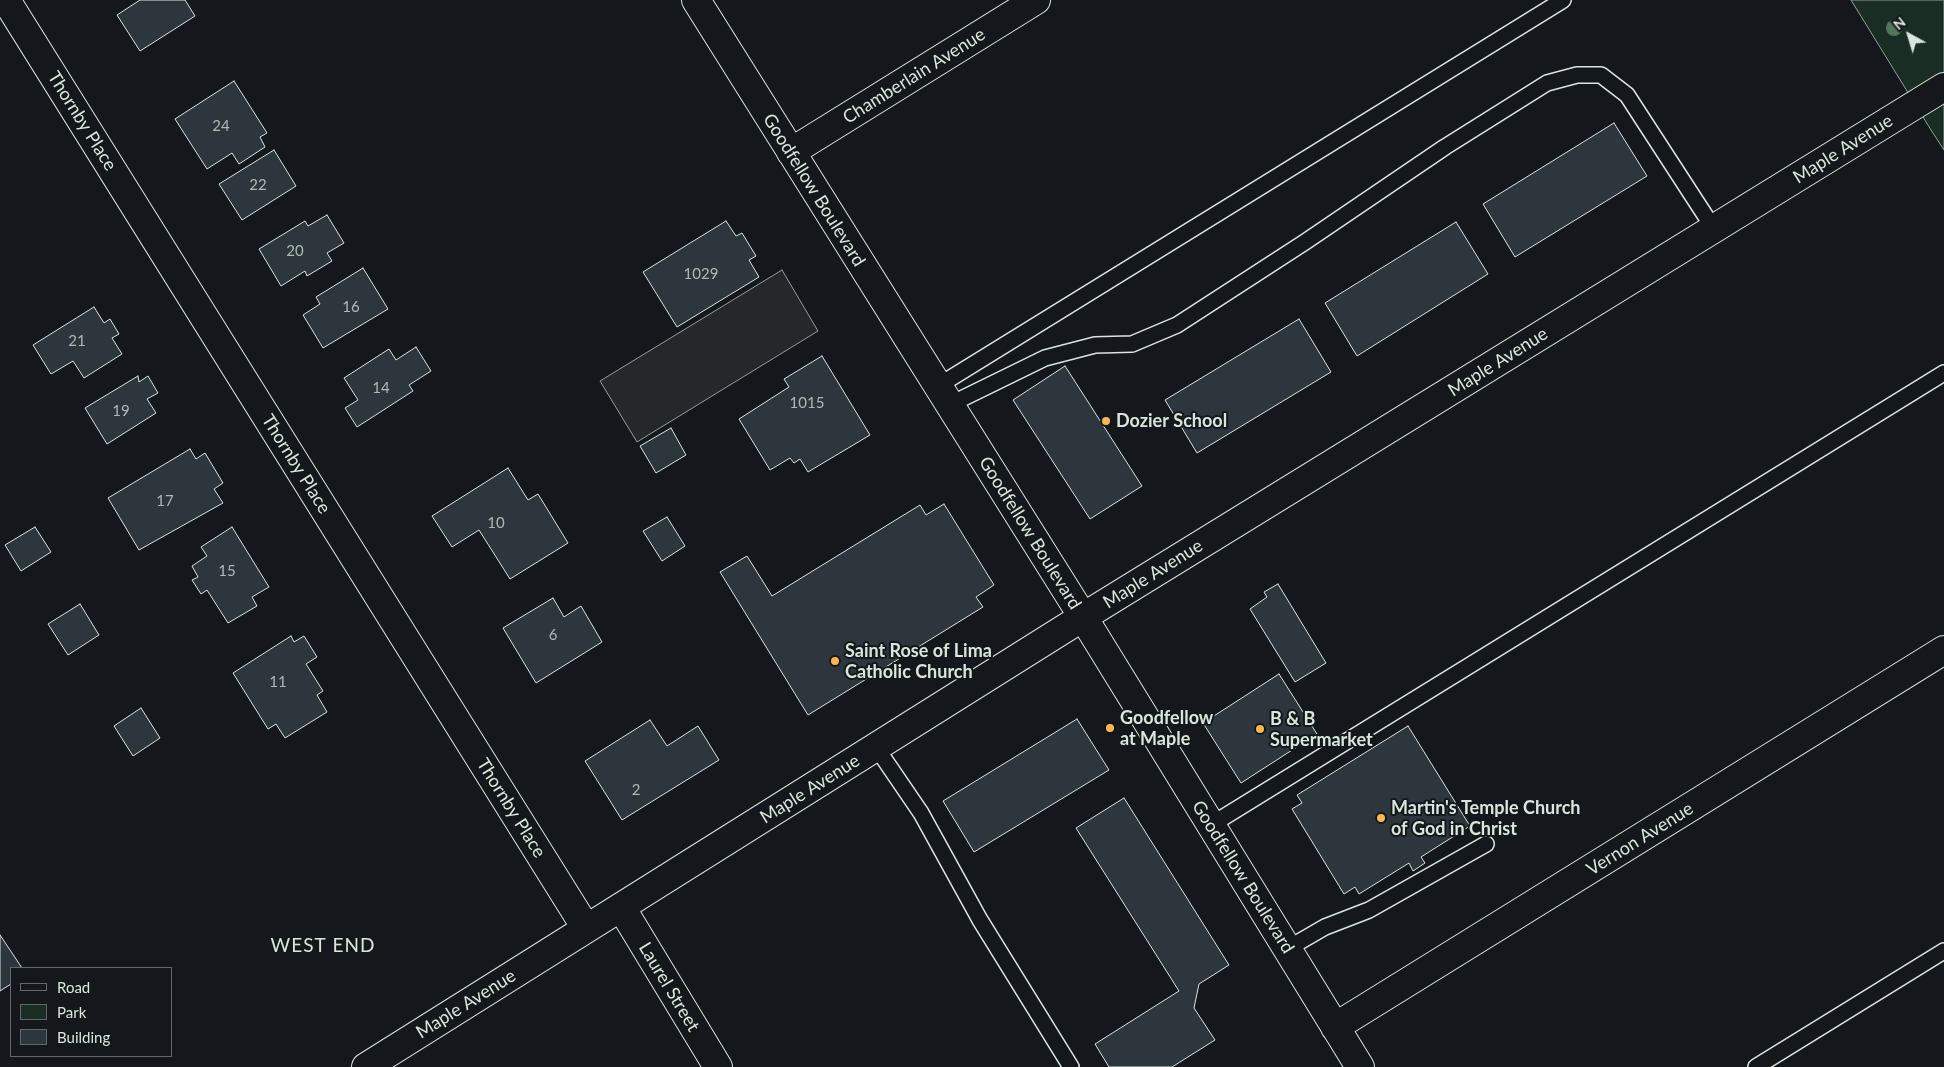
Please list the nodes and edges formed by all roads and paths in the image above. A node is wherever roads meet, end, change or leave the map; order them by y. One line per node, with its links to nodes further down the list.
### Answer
1 (6, 0): 16 (street, Thornby Place)
2 (696, 0): 6 (street, Goodfellow Boulevard)
3 (1036, 0): 6 (street, Chamberlain Avenue)
4 (1563, 0): 9 (lane)
5 (1944, 87): 7 (street, Maple Avenue)
6 (791, 152): 9 (street, Goodfellow Boulevard)
7 (1714, 229): 9 (lane); 10 (street, Maple Avenue)
8 (1944, 373): 13 (lane)
9 (943, 396): 10 (street, Goodfellow Boulevard)
10 (1083, 617): 12 (street, Maple Avenue); 13 (street, Goodfellow Boulevard)
11 (1944, 650): 19 (street, Vernon Avenue)
12 (876, 747): 15 (street, Maple Avenue); 22 (lane)
13 (1211, 825): 17 (street, Goodfellow Boulevard)
14 (1486, 844): 17 (lane)
15 (621, 907): 16 (street, Maple Avenue); 21 (street, Laurel Street)
16 (586, 928): 20 (street, Maple Avenue)
17 (1287, 949): 19 (street, Goodfellow Boulevard)
18 (1944, 951): 24 (lane)
19 (1335, 1027): 23 (street, Goodfellow Boulevard)
20 (366, 1067)
21 (718, 1067)
22 (1071, 1067)
23 (1360, 1067)
24 (1756, 1067)

